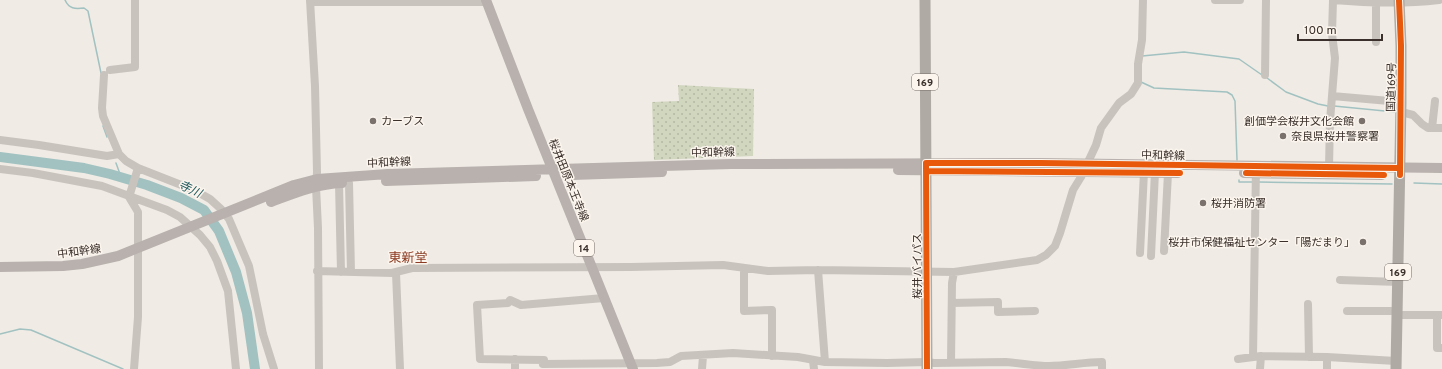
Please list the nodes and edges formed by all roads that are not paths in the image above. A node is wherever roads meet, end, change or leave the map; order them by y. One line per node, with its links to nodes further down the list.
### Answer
1 (135, 0): 22 (street)
2 (925, 0): 23 (highway, 桜井バイパス / 169)
3 (1143, 0): 25 (street)
4 (1216, 0): 5 (street)
5 (1224, 0): 6 (street)
6 (1238, 0)
7 (1266, 0): 15 (street)
8 (1333, 0): 13 (street); 16 (street)
9 (1439, 0): 12 (street)
10 (310, 1): 11 (street); 36 (street)
11 (487, 1): 31 (main road, 桜井田原本王寺線 / 14)
12 (1399, 2): 13 (street); 18 (highway, 国道169号 / 169)
13 (1376, 3): 14 (street)
14 (1376, 42)
15 (1265, 74)
16 (1332, 96): 18 (street); 24 (street)
17 (1435, 101): 19 (street)
18 (1401, 107): 19 (street); 30 (highway, 国道169号 / 169)
19 (1432, 128): 20 (street)
20 (1442, 128)
21 (0, 140): 22 (street)
22 (119, 154): 28 (street)
23 (926, 167): 25 (main road, 中和幹線); 31 (main road, 中和幹線); 52 (highway, 桜井バイパス / 169)
24 (1329, 167): 29 (main road, 中和幹線); 30 (main road, 中和幹線)
25 (1085, 168): 29 (main road, 中和幹線); 32 (main road, 中和幹線); 53 (street)
26 (1442, 168): 30 (main road, 中和幹線)
27 (0, 169): 38 (street)
28 (137, 169): 38 (street); 39 (street)
29 (1256, 170): 30 (main road, 中和幹線); 34 (main road, 中和幹線); 68 (street)
30 (1399, 171): 35 (main road, 中和幹線); 57 (highway, 国道169号 / 169)
31 (553, 172): 36 (main road, 中和幹線); 37 (main road, 中和幹線); 46 (main road, 桜井田原本王寺線 / 14)
32 (1144, 172): 33 (main road, 中和幹線); 43 (street)
33 (1155, 172): 34 (main road, 中和幹線); 44 (street)
34 (1168, 173): 41 (street)
35 (1442, 174)
36 (316, 182): 37 (main road, 中和幹線); 39 (main road, 中和幹線); 49 (street)
37 (344, 183): 50 (street); 51 (street)
38 (129, 196): 40 (street); 42 (street)
39 (226, 216): 40 (main road, 中和幹線); 83 (street)
40 (194, 229): 42 (main road, 中和幹線); 82 (street)
41 (1164, 251)
42 (138, 252): 45 (main road, 中和幹線); 55 (main road, 中和幹線); 81 (street)
43 (1140, 253)
44 (1150, 256)
45 (0, 267)
46 (592, 267): 47 (street); 54 (street); 58 (main road, 桜井田原本王寺線 / 14)
47 (744, 268): 48 (street); 67 (street)
48 (818, 270): 52 (street); 73 (street)
49 (317, 271): 50 (street); 84 (street)
50 (341, 272): 51 (street)
51 (351, 272): 54 (street)
52 (927, 272): 53 (street); 77 (highway, 桜井バイパス / 169)
53 (954, 272): 59 (street)
54 (396, 273): 85 (street)
55 (0, 274)
56 (1340, 280): 57 (street)
57 (1398, 282): 63 (highway, 国道169号 / 169)
58 (604, 298): 71 (street); 79 (main road, 桜井田原本王寺線 / 14)
59 (952, 303): 61 (street); 74 (street)
60 (1308, 304): 69 (street)
61 (1036, 311)
62 (1347, 311): 63 (street)
63 (1397, 313): 64 (street); 78 (highway, 国道169号 / 169)
64 (1439, 315): 65 (street)
65 (1442, 348)
66 (703, 356): 67 (street); 79 (street); 87 (street)
67 (772, 356): 75 (street)
68 (1257, 356): 69 (street); 72 (street); 89 (street)
69 (1309, 357): 70 (street)
70 (1327, 357): 78 (street); 90 (street)
71 (515, 359): 80 (street); 86 (street)
72 (1238, 359)
73 (825, 362): 75 (street); 76 (street)
74 (951, 362): 77 (street); 88 (street)
75 (813, 365)
76 (909, 365): 77 (street)
77 (927, 365)
78 (1396, 365)
79 (632, 366): 80 (street)
80 (543, 367)
81 (134, 369)
82 (236, 369)
83 (274, 369)
84 (319, 369)
85 (400, 369)
86 (515, 369)
87 (702, 369)
88 (1102, 369)
89 (1260, 369)
90 (1327, 369)

